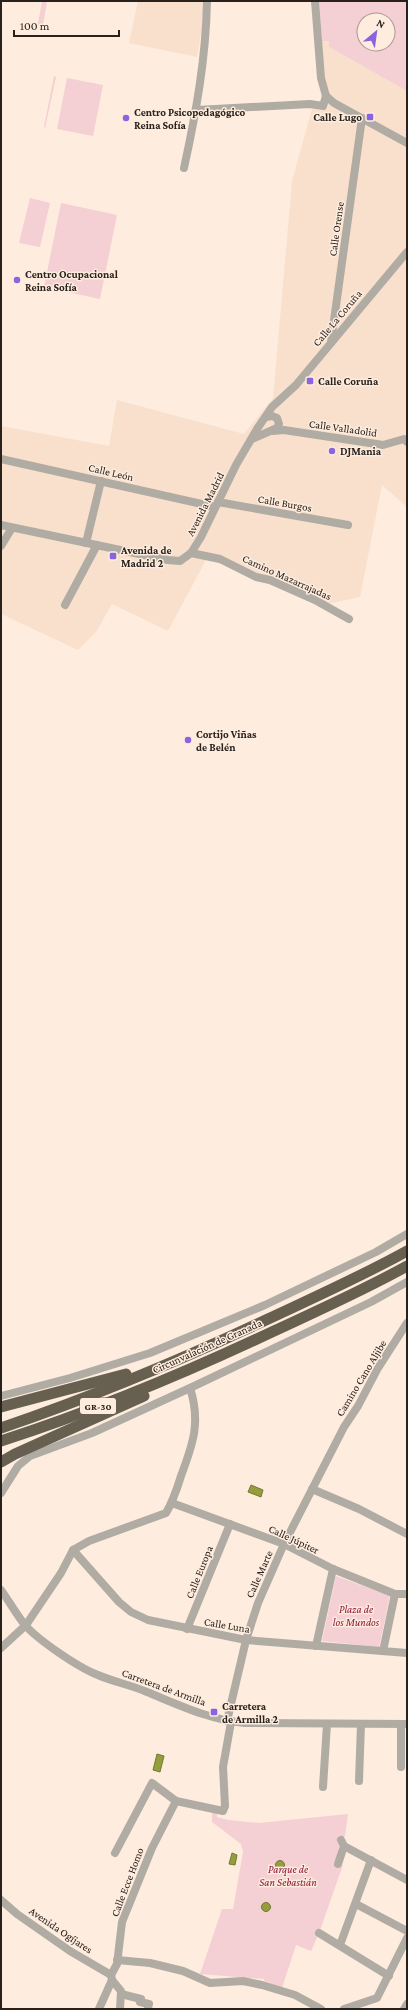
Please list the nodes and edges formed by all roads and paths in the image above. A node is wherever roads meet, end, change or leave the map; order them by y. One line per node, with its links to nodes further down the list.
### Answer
1 (207, 1): 4 (street)
2 (315, 1): 3 (street)
3 (326, 96): 4 (street); 5 (street)
4 (197, 110): 7 (street)
5 (362, 118): 6 (street); 9 (street, Calle Orense)
6 (407, 143)
7 (184, 168)
8 (407, 252): 9 (street, Calle La Coruña)
9 (331, 342): 10 (street, Calle La Coruña)
10 (284, 398): 11 (street, Calle La Coruña); 12 (street, Calle La Coruña)
11 (265, 418): 12 (street); 13 (street); 16 (street, Avenida Madrid)
12 (277, 419): 13 (street); 14 (street, Calle Valladolid)
13 (272, 431): 14 (street, Calle Valladolid); 16 (street)
14 (298, 432): 15 (street, Calle Valladolid)
15 (406, 438)
16 (251, 440): 19 (street, Avenida Madrid)
17 (1, 459): 18 (street, Calle León)
18 (100, 481): 19 (street, Calle León); 23 (street)
19 (217, 505): 21 (street, Calle Burgos); 26 (street, Avenida Madrid)
20 (1, 525): 22 (street, Avenida Madrid)
21 (348, 525)
22 (12, 528): 23 (street, Avenida Madrid); 25 (street)
23 (86, 543): 24 (street, Avenida Madrid)
24 (96, 545): 26 (street, Avenida Madrid); 27 (street)
25 (1, 546)
26 (191, 553): 28 (street, Camino Mazarrajadas)
27 (66, 605)
28 (349, 619)
29 (407, 1234): 37 (street)
30 (407, 1250): 35 (highway, Circunvalación de Granada / GR-30)
31 (407, 1266): 34 (highway, Circunvalación de Granada / GR-30)
32 (407, 1282): 36 (street)
33 (407, 1323): 41 (street, Camino Cano Aljibe)
34 (194, 1367): 40 (highway, Circunvalación de Granada / GR-30); 42 (highway)
35 (153, 1370): 38 (highway); 39 (highway, Circunvalación de Granada / GR-30)
36 (190, 1388): 44 (street); 45 (street)
37 (1, 1396)
38 (1, 1407)
39 (1, 1428)
40 (1, 1441)
41 (335, 1444): 43 (street, Calle Marte)
42 (1, 1462)
43 (312, 1489): 47 (street); 48 (street, Calle Marte)
44 (1, 1494)
45 (172, 1503): 46 (street, Calle Júpiter); 49 (street)
46 (230, 1524): 48 (street, Calle Júpiter); 55 (street, Calle Europa)
47 (407, 1534)
48 (284, 1544): 50 (street, Calle Júpiter); 56 (street, Calle Marte)
49 (73, 1550): 54 (street); 55 (street, Calle Luna)
50 (333, 1569): 52 (street, Calle Júpiter); 57 (street)
51 (1, 1590): 54 (street, Carretera de Armilla)
52 (396, 1594): 53 (street, Calle Júpiter); 59 (street)
53 (407, 1594)
54 (26, 1625): 58 (street); 61 (street, Carretera de Armilla)
55 (187, 1629): 56 (street, Calle Luna)
56 (246, 1640): 57 (street, Calle Luna); 61 (street, Calle Marte)
57 (316, 1646): 59 (street, Calle Luna)
58 (1, 1648)
59 (383, 1650): 60 (street, Calle Luna)
60 (407, 1654)
61 (229, 1721): 62 (street, Carretera de Armilla); 68 (street, Calle Marte)
62 (327, 1724): 63 (street, Carretera de Armilla); 67 (street)
63 (361, 1724): 64 (street, Carretera de Armilla); 66 (street)
64 (404, 1724): 65 (street, Carretera de Armilla)
65 (401, 1767)
66 (359, 1781)
67 (323, 1787)
68 (176, 1801): 69 (street); 79 (street, Calle Ecce Homo)
69 (115, 1853)
70 (371, 1860): 71 (street); 72 (street); 74 (street)
71 (338, 1864)
72 (407, 1880)
73 (1, 1900): 81 (street, Avenida Ogíjares)
74 (356, 1904): 75 (street); 78 (street)
75 (407, 1931)
76 (319, 1933): 78 (street)
77 (407, 1938): 80 (street)
78 (340, 1945): 80 (street)
79 (118, 1960): 81 (street, Calle Ecce Homo); 87 (street)
80 (389, 1976): 88 (street)
81 (112, 1978): 82 (street); 85 (street, Calle Ecce Homo)
82 (121, 1994): 84 (street); 86 (street)
83 (407, 2004): 89 (street)
84 (148, 2008)
85 (99, 2009)
86 (120, 2009)
87 (321, 2009)
88 (344, 2009)
89 (404, 2009)

